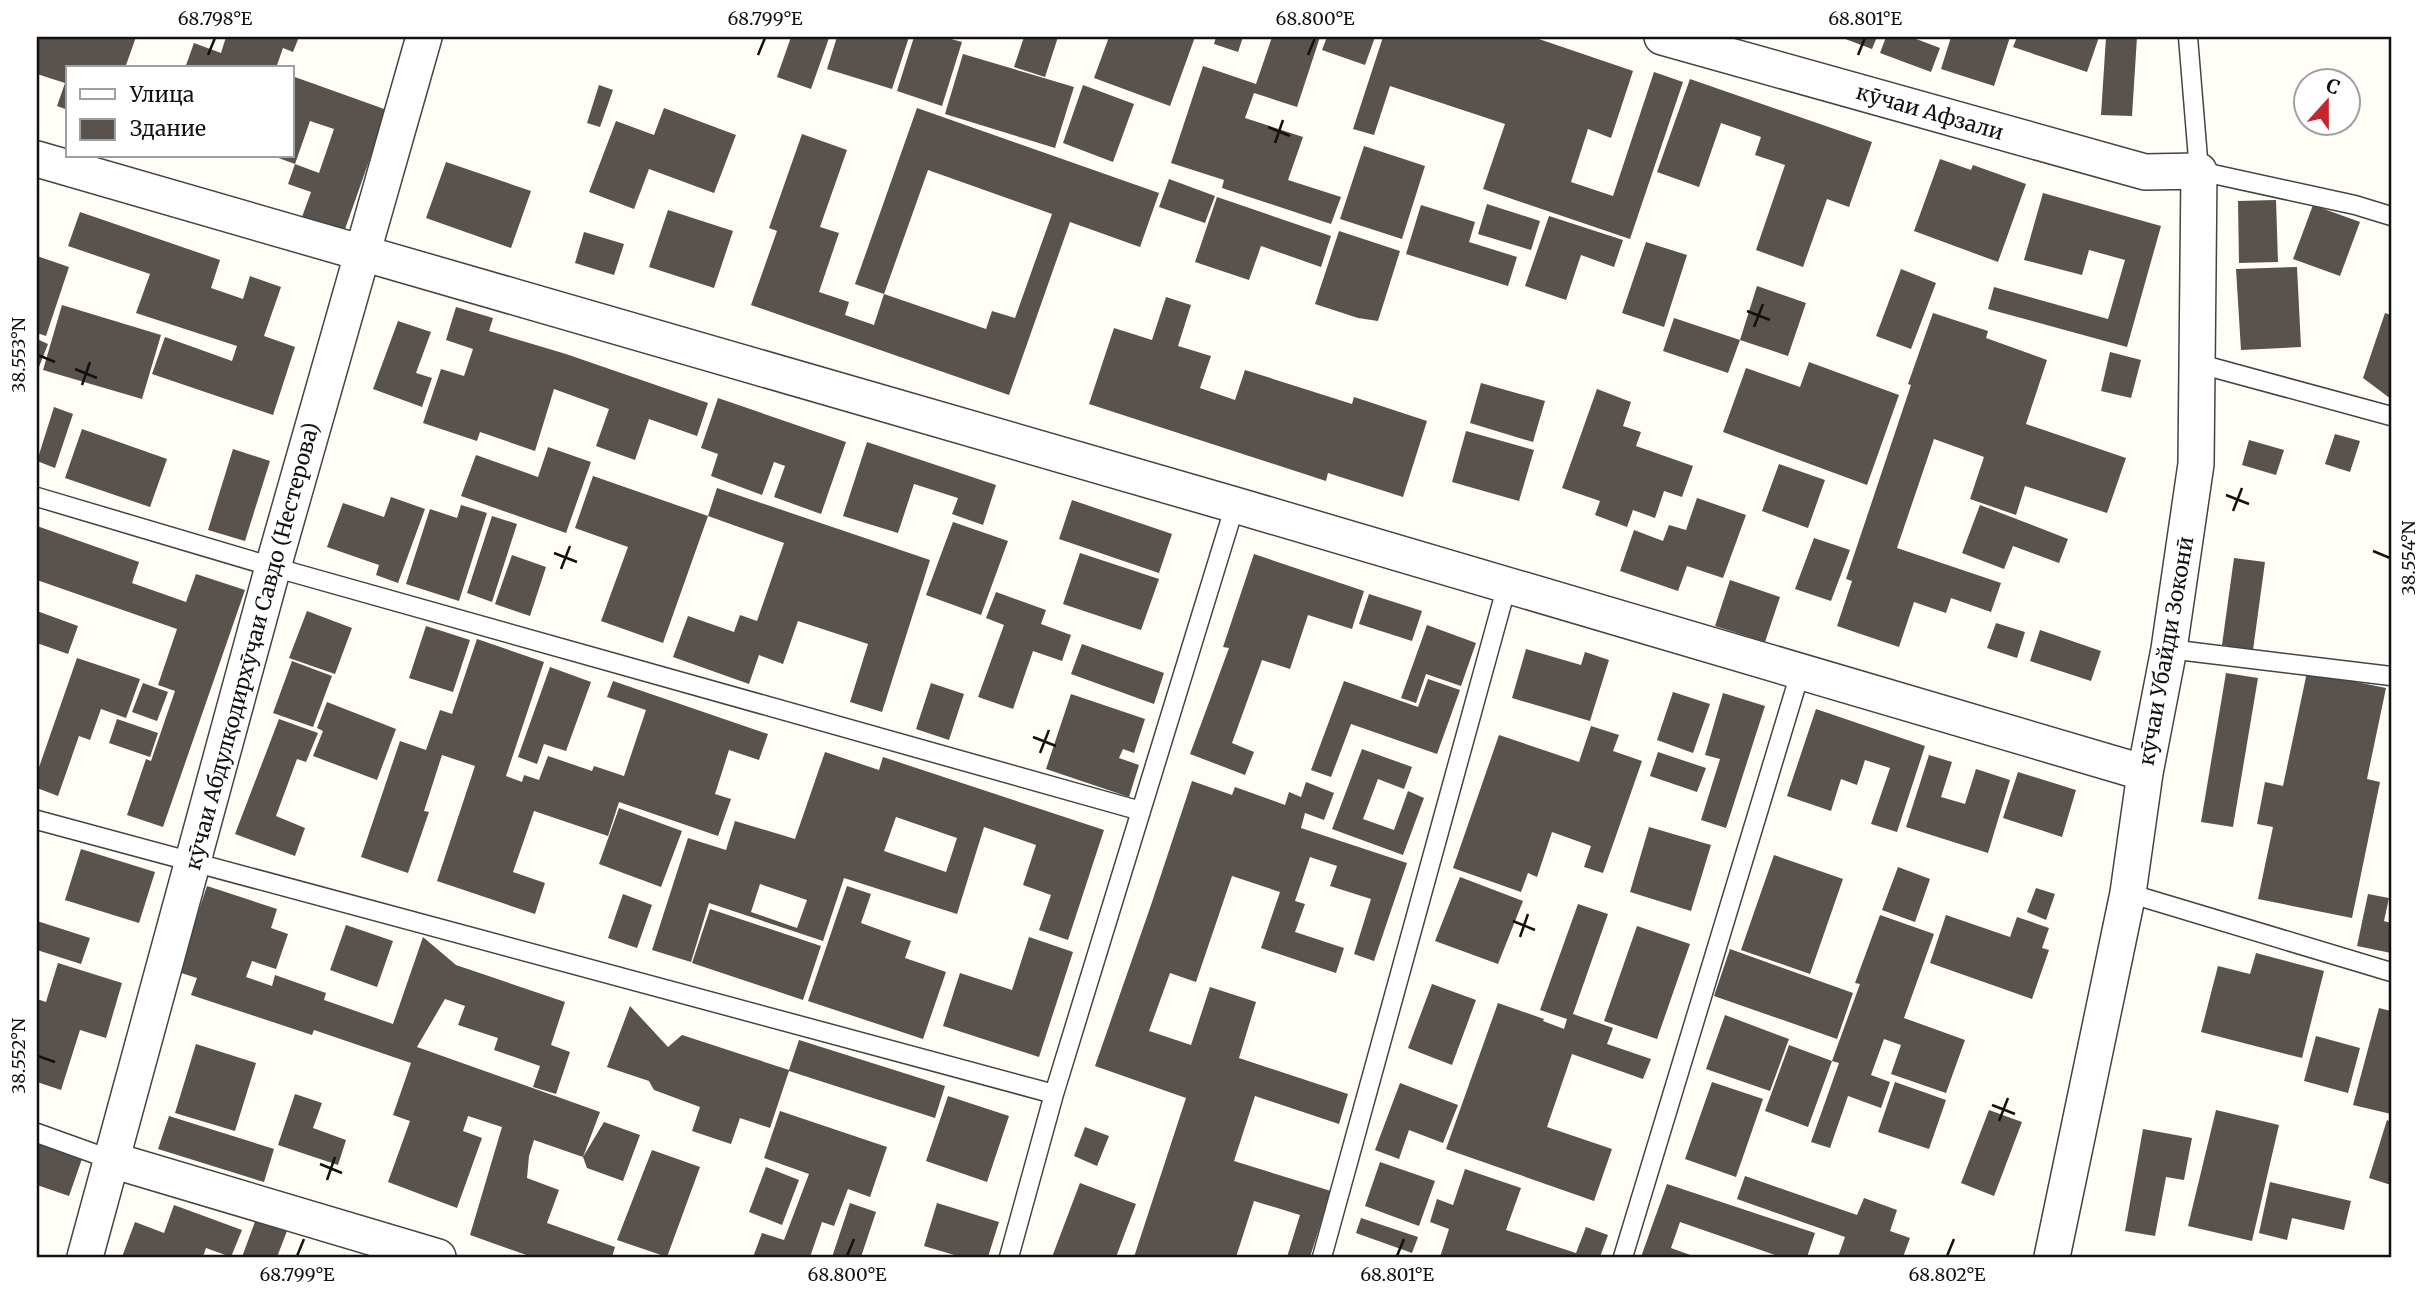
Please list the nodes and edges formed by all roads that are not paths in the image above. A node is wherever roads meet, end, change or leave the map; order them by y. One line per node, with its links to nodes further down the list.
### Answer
1 (424, 37): 7 (street, кӯчаи Абдулқодирхӯҷаи Савдо (Нестерова))
2 (1662, 37): 5 (street, кӯчаи Афзали)
3 (2188, 37): 5 (lane, кӯчаи Убайди Зоконӣ)
4 (37, 159): 7 (street)
5 (2199, 171): 6 (lane); 8 (street, кӯчаи Убайди Зоконӣ)
6 (2391, 216)
7 (362, 254): 11 (street); 12 (street, кӯчаи Абдулқодирхӯҷаи Савдо (Нестерова))
8 (2196, 363): 9 (lane); 14 (street, кӯчаи Убайди Зоконӣ)
9 (2391, 416)
10 (37, 497): 12 (lane)
11 (1234, 505): 13 (street); 18 (lane)
12 (273, 567): 18 (lane); 20 (street, кӯчаи Абдулқодирхӯҷаи Савдо (Нестерова))
13 (1507, 585): 15 (street); 29 (lane)
14 (2169, 649): 16 (lane); 17 (street, кӯчаи Убайди Зоконӣ)
15 (1801, 670): 17 (street); 30 (lane)
16 (2391, 676)
17 (2146, 773): 21 (street, кӯчаи Убайди Зоконӣ)
18 (1141, 811): 23 (lane)
19 (37, 820): 20 (lane)
20 (193, 862): 23 (lane); 25 (street, кӯчаи Абдулқодирхӯҷаи Савдо (Нестерова))
21 (2128, 893): 22 (lane); 31 (street, кӯчаи Убайди Зоконӣ)
22 (2391, 972)
23 (1054, 1094): 28 (lane)
24 (37, 1133): 25 (lane)
25 (112, 1160): 26 (street, кӯчаи Абдулқодирхӯҷаи Савдо (Нестерова)); 27 (street)
26 (85, 1257)
27 (438, 1257)
28 (1009, 1257)
29 (1322, 1257)
30 (1623, 1257)
31 (2052, 1257)

